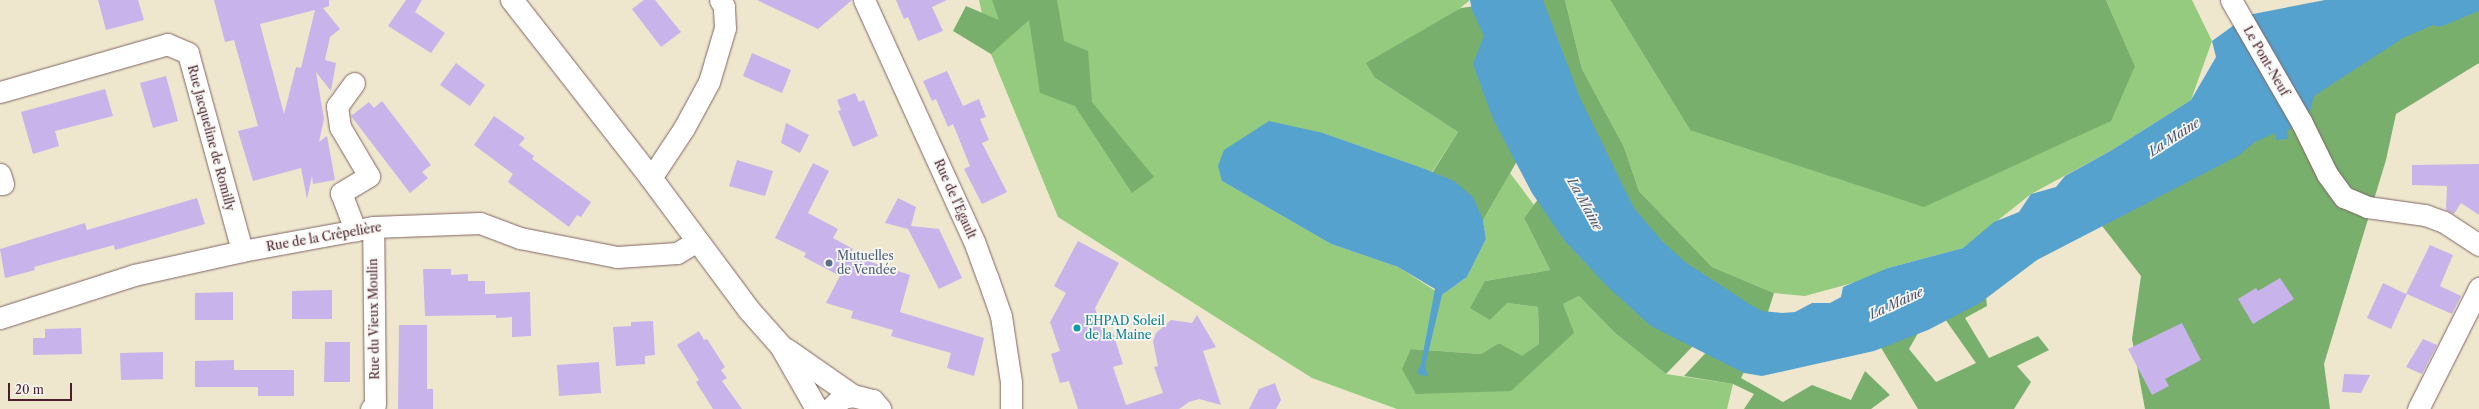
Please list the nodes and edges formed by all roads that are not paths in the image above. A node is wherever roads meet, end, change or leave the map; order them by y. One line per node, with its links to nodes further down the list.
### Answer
1 (512, 0): 8 (main road)
2 (720, 0): 8 (street)
3 (864, 0): 21 (street, Rue de l'Egault)
4 (2231, 0): 12 (street, Le Pont-Neuf)
5 (354, 83): 10 (street)
6 (0, 92): 13 (street, Rue Jacqueline de Romilly)
7 (0, 174): 9 (street)
8 (651, 178): 11 (main road)
9 (0, 184)
10 (364, 228): 11 (street, Rue de la Crêpelière); 13 (street, Rue de la Crêpelière); 19 (street, Rue du Vieux Moulin)
11 (697, 241): 16 (main road)
12 (2479, 245)
13 (242, 251): 15 (street, Rue de la Crêpelière)
14 (2479, 288): 22 (street)
15 (0, 318)
16 (781, 346): 17 (main road); 18 (main road)
17 (853, 396): 18 (main road); 20 (main road)
18 (820, 407)
19 (371, 409)
20 (881, 409)
21 (1011, 409)
22 (2418, 409)

